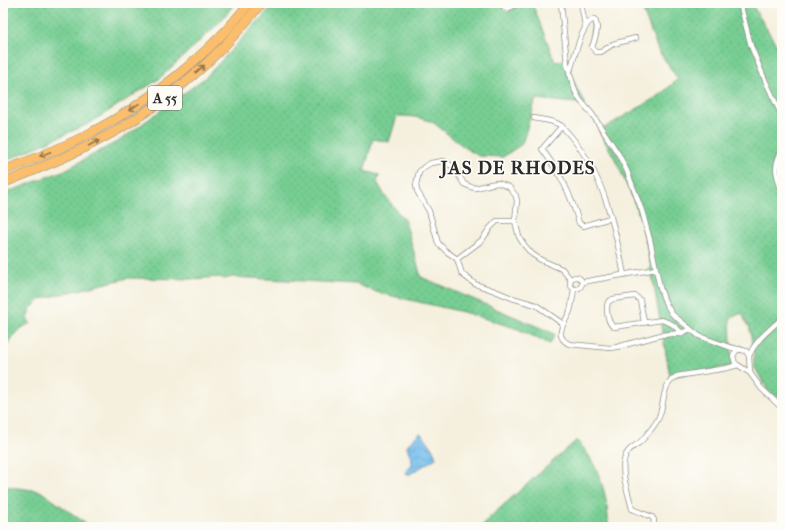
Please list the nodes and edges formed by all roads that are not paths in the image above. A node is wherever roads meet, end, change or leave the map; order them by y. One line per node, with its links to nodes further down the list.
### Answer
1 (249, 3): 15 (highway, A 55, one-way to 15)
2 (261, 3): 16 (highway, A 55, one-way to 2)
3 (500, 3): 4 (street)
4 (517, 3)
5 (561, 3): 10 (street)
6 (581, 3): 8 (street)
7 (740, 3): 11 (street)
8 (585, 26): 9 (street); 10 (street)
9 (636, 38)
10 (569, 74): 21 (street)
11 (782, 116)
12 (534, 118): 13 (street)
13 (562, 126): 18 (street); 18 (street)
14 (782, 150): 17 (street)
15 (3, 172)
16 (3, 183)
17 (782, 193)
18 (610, 218): 22 (street)
19 (515, 221): 20 (street); 20 (street); 23 (street)
20 (458, 259): 28 (street)
21 (656, 270): 22 (street); 29 (street)
22 (624, 275): 24 (street)
23 (571, 280): 24 (street); 25 (street)
24 (582, 282): 25 (street)
25 (574, 289): 28 (street)
26 (782, 318): 34 (street)
27 (644, 322): 27 (street); 30 (street)
28 (563, 324): 30 (street)
29 (690, 329): 30 (street); 31 (street)
30 (682, 333)
31 (729, 347): 32 (street); 33 (street)
32 (740, 349): 33 (street); 34 (street)
33 (734, 353): 35 (street)
34 (748, 356): 36 (street); 38 (street)
35 (734, 361): 36 (street); 37 (street)
36 (740, 365): 37 (street); 38 (street)
37 (731, 368): 40 (street)
38 (750, 373): 39 (street)
39 (782, 408)
40 (653, 527)

